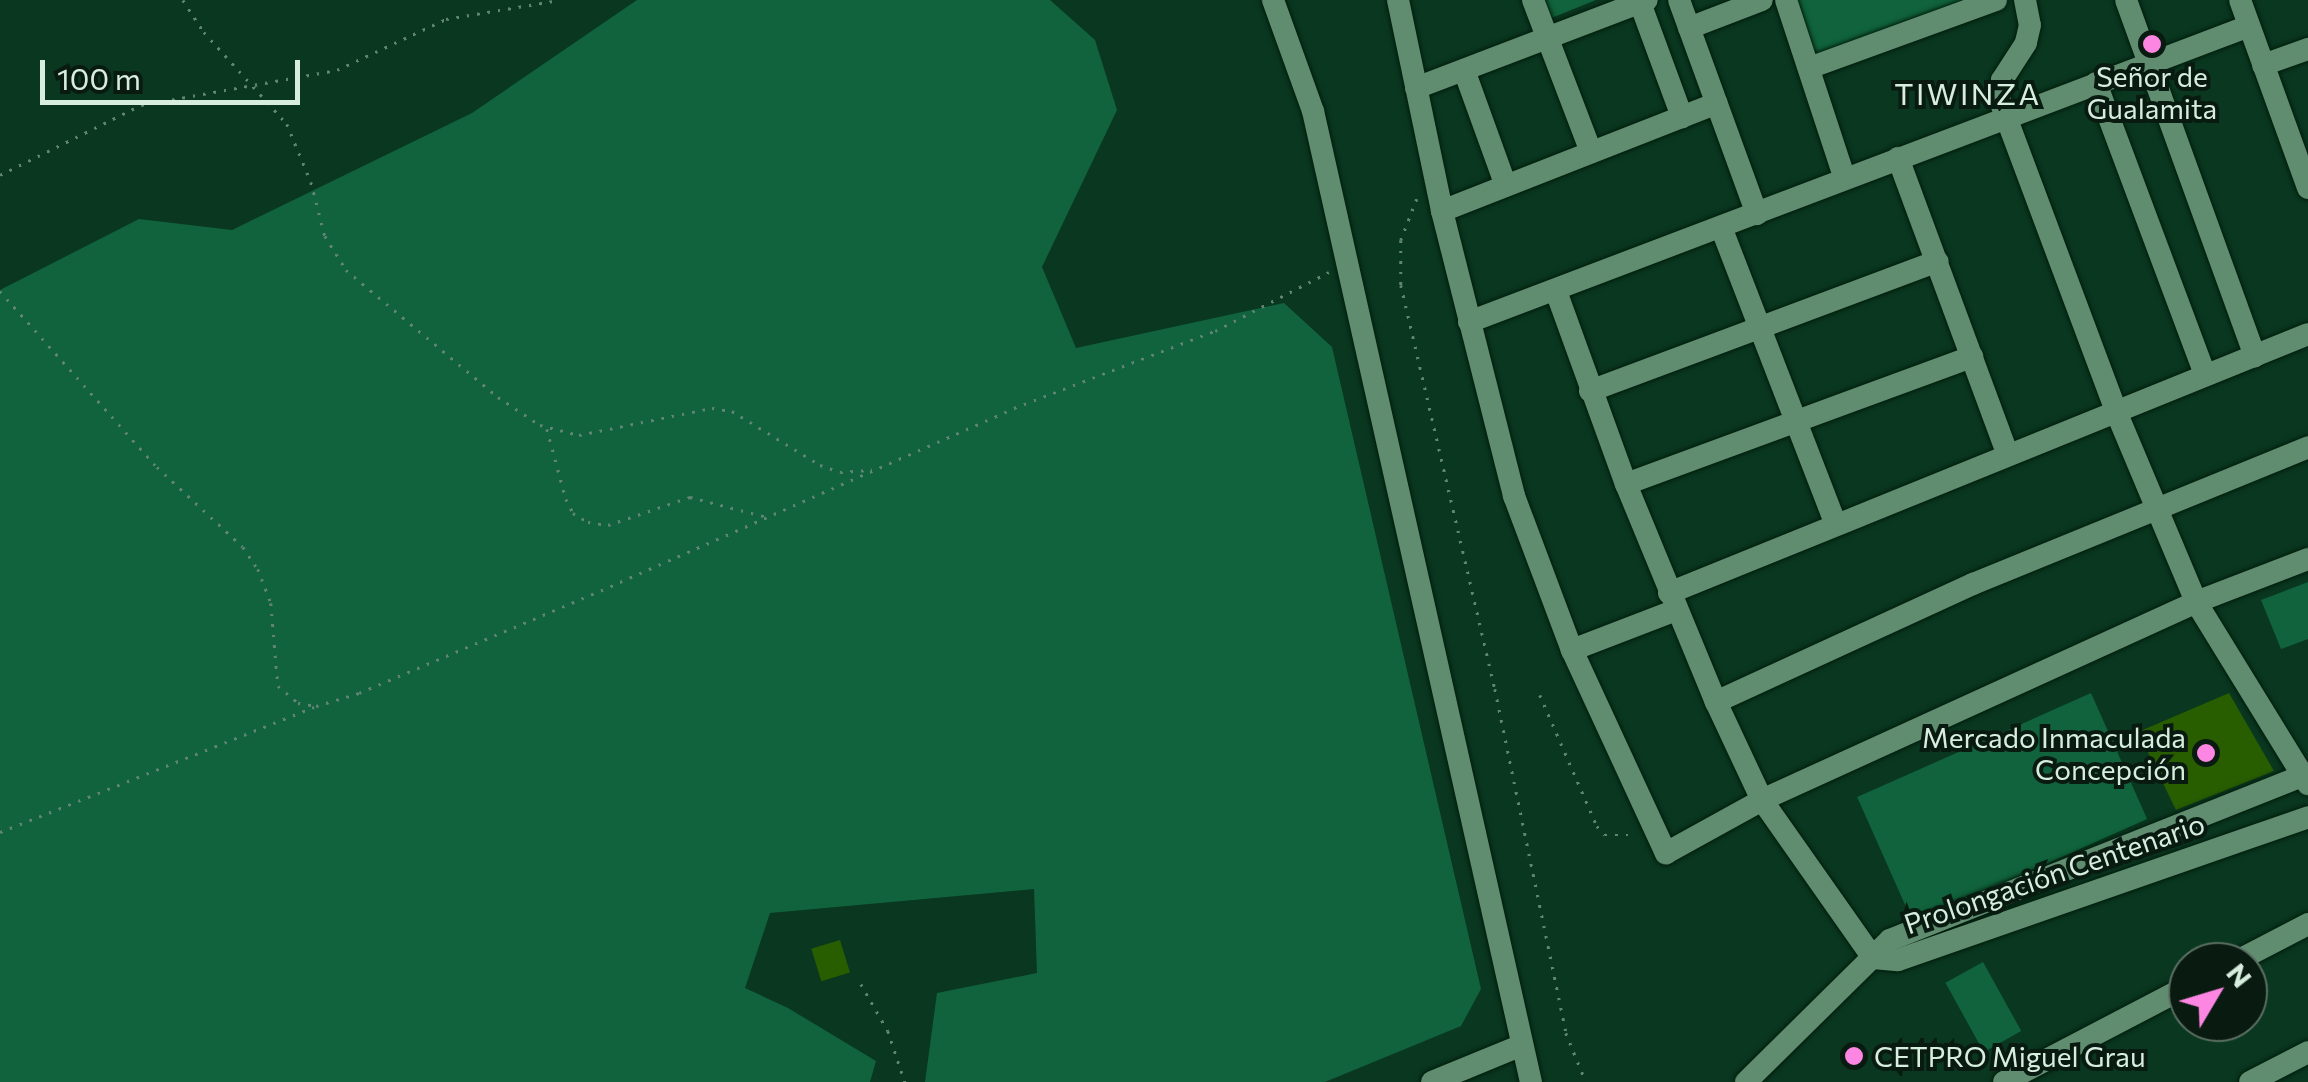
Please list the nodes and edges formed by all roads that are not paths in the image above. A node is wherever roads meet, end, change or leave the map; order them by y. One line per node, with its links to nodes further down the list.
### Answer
1 (1274, 0): 63 (street)
2 (1398, 0): 22 (street)
3 (1533, 0): 15 (street)
4 (1679, 0): 14 (street)
5 (1762, 0): 12 (street)
6 (1786, 0): 19 (street)
7 (1996, 0): 19 (street)
8 (2025, 0): 25 (street)
9 (2126, 0): 17 (street)
10 (2240, 0): 13 (street)
11 (1642, 1): 15 (street); 24 (street)
12 (1734, 5): 14 (street)
13 (2248, 26): 17 (street); 18 (street)
14 (1689, 28): 23 (street)
15 (1548, 39): 20 (street); 26 (street)
16 (2308, 50): 18 (street)
17 (2150, 62): 21 (street); 41 (street)
18 (2263, 65): 27 (street)
19 (1809, 68): 29 (street)
20 (1464, 70): 22 (street); 30 (street)
21 (2096, 82): 25 (street); 42 (street)
22 (1416, 88): 32 (street)
23 (1716, 104): 24 (street); 33 (street)
24 (1682, 117): 26 (street)
25 (2008, 119): 28 (street); 44 (street)
26 (1591, 152): 30 (street)
27 (2302, 155): 31 (street)
28 (1898, 158): 29 (street); 35 (street)
29 (1845, 179): 33 (street)
30 (1506, 186): 32 (street)
31 (2308, 188)
32 (1442, 210): 37 (street)
33 (1757, 214): 34 (street)
34 (1722, 227): 36 (street); 38 (street)
35 (1937, 261): 38 (street); 40 (street)
36 (1556, 292): 37 (street); 43 (street)
37 (1469, 322): 54 (street)
38 (1760, 329): 43 (street); 45 (street)
39 (2308, 334): 41 (street)
40 (1972, 356): 45 (street); 47 (street)
41 (2255, 356): 42 (street)
42 (2204, 374): 44 (street)
43 (1590, 391): 48 (street)
44 (2116, 409): 47 (street); 49 (street)
45 (1796, 423): 48 (street); 50 (street)
46 (2308, 446): 49 (street)
47 (2008, 453): 50 (street)
48 (1626, 484): 52 (street)
49 (2155, 507): 53 (street); 55 (street)
50 (1835, 523): 52 (street)
51 (2308, 559): 53 (street)
52 (1672, 601): 54 (street); 55 (street)
53 (2196, 602): 56 (street); 57 (street)
54 (1572, 650): 57 (street)
55 (1716, 702): 57 (street)
56 (2306, 778): 61 (street)
57 (1762, 800): 61 (street)
58 (2308, 816): 61 (street, Prolongación Centenario)
59 (2308, 924): 60 (street)
60 (2268, 945)
61 (1873, 958): 67 (street)
62 (2168, 996): 68 (street)
63 (1522, 1045): 65 (street); 66 (street)
64 (2308, 1052): 69 (street)
65 (1432, 1082)
66 (1530, 1082)
67 (1746, 1082)
68 (2004, 1082)
69 (2250, 1082)

